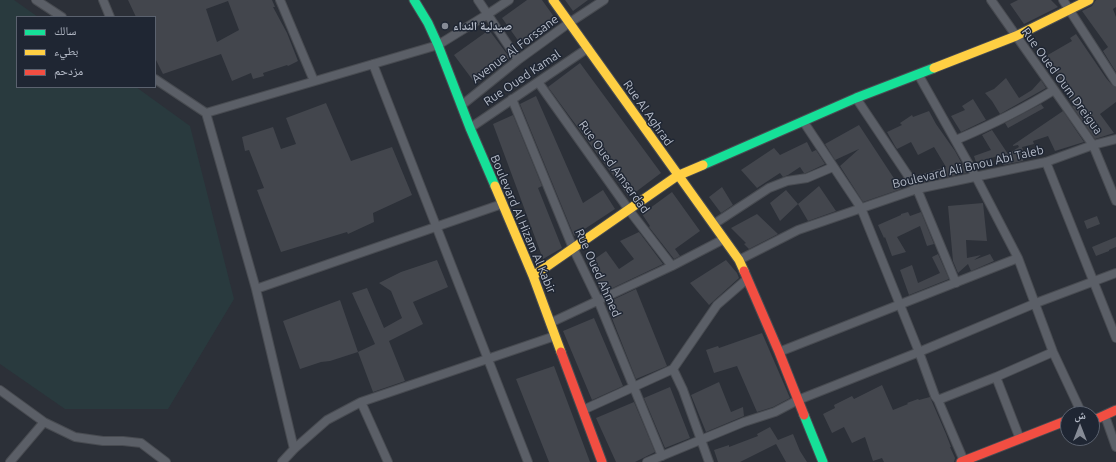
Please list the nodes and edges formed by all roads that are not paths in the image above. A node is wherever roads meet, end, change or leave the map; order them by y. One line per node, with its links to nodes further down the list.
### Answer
1 (36, 0): 14 (street)
2 (104, 0): 15 (street)
3 (280, 0): 24 (street)
4 (414, 0): 18 (street, Boulevard Al Hizam Al Kabir)
5 (478, 0): 13 (street)
6 (509, 0): 13 (street)
7 (553, 0): 16 (street, Rue Al Aghrad)
8 (604, 0): 16 (street, Avenue Al Forssane)
9 (991, 0): 17 (street, Rue Oued Oum Dreigua)
10 (1063, 0): 12 (street)
11 (1089, 0): 12 (street)
12 (1069, 10): 17 (street); 26 (street)
13 (488, 14): 18 (street); 20 (street)
14 (60, 16)
15 (110, 16)
16 (569, 23): 19 (street, Rue Al Aghrad); 20 (street, Avenue Al Forssane)
17 (1016, 36): 22 (street); 27 (street, Rue Oued Oum Dreigua)
18 (438, 45): 21 (street); 30 (street, Boulevard Al Hizam Al Kabir)
19 (588, 48): 25 (street, Rue Oued Kamal); 39 (street, Rue Al Aghrad)
20 (518, 60): 30 (street, Avenue Al Forssane)
21 (373, 64): 24 (street); 47 (street)
22 (918, 74): 28 (street); 35 (street)
23 (156, 80): 31 (street)
24 (314, 81): 31 (street)
25 (538, 82): 29 (street, Rue Oued Kamal); 45 (street, Rue Oued Amserdad)
26 (1116, 82)
27 (1054, 90): 35 (street); 36 (street, Rue Oued Oum Dreigua)
28 (856, 98): 32 (street); 41 (street)
29 (512, 100): 33 (street, Rue Oued Kamal); 49 (street, Rue Oued Ahmed)
30 (462, 105): 33 (street, Boulevard Al Hizam Al Kabir)
31 (206, 113): 58 (street)
32 (803, 121): 38 (street); 39 (street)
33 (470, 128): 43 (street, Boulevard Al Hizam Al Kabir)
34 (1116, 139): 36 (street, Boulevard Ali Bnou Abi Taleb)
35 (956, 140): 40 (street)
36 (1093, 145): 37 (street, Boulevard Ali Bnou Abi Taleb); 42 (street, Rue Oued Oum Dreigua)
37 (1046, 162): 40 (street, Boulevard Ali Bnou Abi Taleb); 56 (street)
38 (833, 167): 44 (street); 46 (street)
39 (678, 176): 45 (street); 46 (street, Rue Al Aghrad)
40 (976, 177): 41 (street, Boulevard Ali Bnou Abi Taleb); 50 (street)
41 (917, 189): 44 (street, Boulevard Ali Bnou Abi Taleb); 57 (street)
42 (1116, 201)
43 (502, 204): 47 (street); 54 (street, Boulevard Al Hizam Al Kabir)
44 (861, 208): 51 (street, Boulevard Ali Bnou Abi Taleb); 61 (street)
45 (629, 210): 49 (street); 52 (street, Rue Oued Amserdad)
46 (714, 224): 48 (street, Rue Al Aghrad)
47 (436, 227): 58 (street); 68 (street)
48 (724, 239): 51 (street, Rue Al Aghrad); 52 (street)
49 (573, 248): 54 (street); 59 (street, Rue Oued Ahmed)
50 (1018, 258): 57 (street); 60 (street)
51 (739, 260): 55 (street, Rue Al Aghrad)
52 (672, 266): 59 (street)
53 (1116, 273): 56 (street)
54 (533, 276): 62 (street, Boulevard Al Hizam Al Kabir)
55 (746, 279): 65 (street, Rue Al Aghrad); 69 (street)
56 (1094, 281): 60 (street); 64 (street)
57 (956, 282): 61 (street)
58 (256, 289): 86 (street)
59 (598, 300): 62 (street); 71 (street, Rue Oued Ahmed)
60 (1036, 303): 66 (street); 67 (street)
61 (900, 305): 65 (street); 66 (street)
62 (550, 323): 63 (street, Boulevard Al Hizam Al Kabir)
63 (555, 336): 68 (street); 77 (street, Boulevard Al Hizam Al Kabir)
64 (1116, 338)
65 (779, 352): 73 (street, Rue Al Aghrad)
66 (919, 352): 73 (street); 74 (street)
67 (1054, 352): 70 (street); 76 (street)
68 (487, 360): 75 (street); 92 (street)
69 (673, 369): 71 (street); 84 (street)
70 (996, 377): 74 (street); 83 (street)
71 (634, 387): 77 (street); 87 (street, Rue Oued Ahmed)
72 (0, 390): 81 (street)
73 (798, 400): 84 (street); 96 (street, Rue Al Aghrad)
74 (938, 400): 97 (street)
75 (361, 402): 86 (street); 91 (street)
76 (1078, 406)
77 (583, 410): 93 (street, Boulevard Al Hizam Al Kabir)
78 (1116, 410): 79 (street)
79 (1105, 416): 80 (street); 85 (street)
80 (1100, 418)
81 (44, 422): 88 (street); 89 (street)
82 (1060, 423): 83 (street)
83 (1020, 439): 97 (street)
84 (701, 440): 87 (street); 95 (street)
85 (1116, 447)
86 (294, 449): 90 (street)
87 (662, 456): 94 (street)
88 (10, 462)
89 (166, 462)
90 (282, 462)
91 (388, 462)
92 (528, 462)
93 (602, 462)
94 (647, 462)
95 (709, 462)
96 (823, 462)
97 (963, 462)

